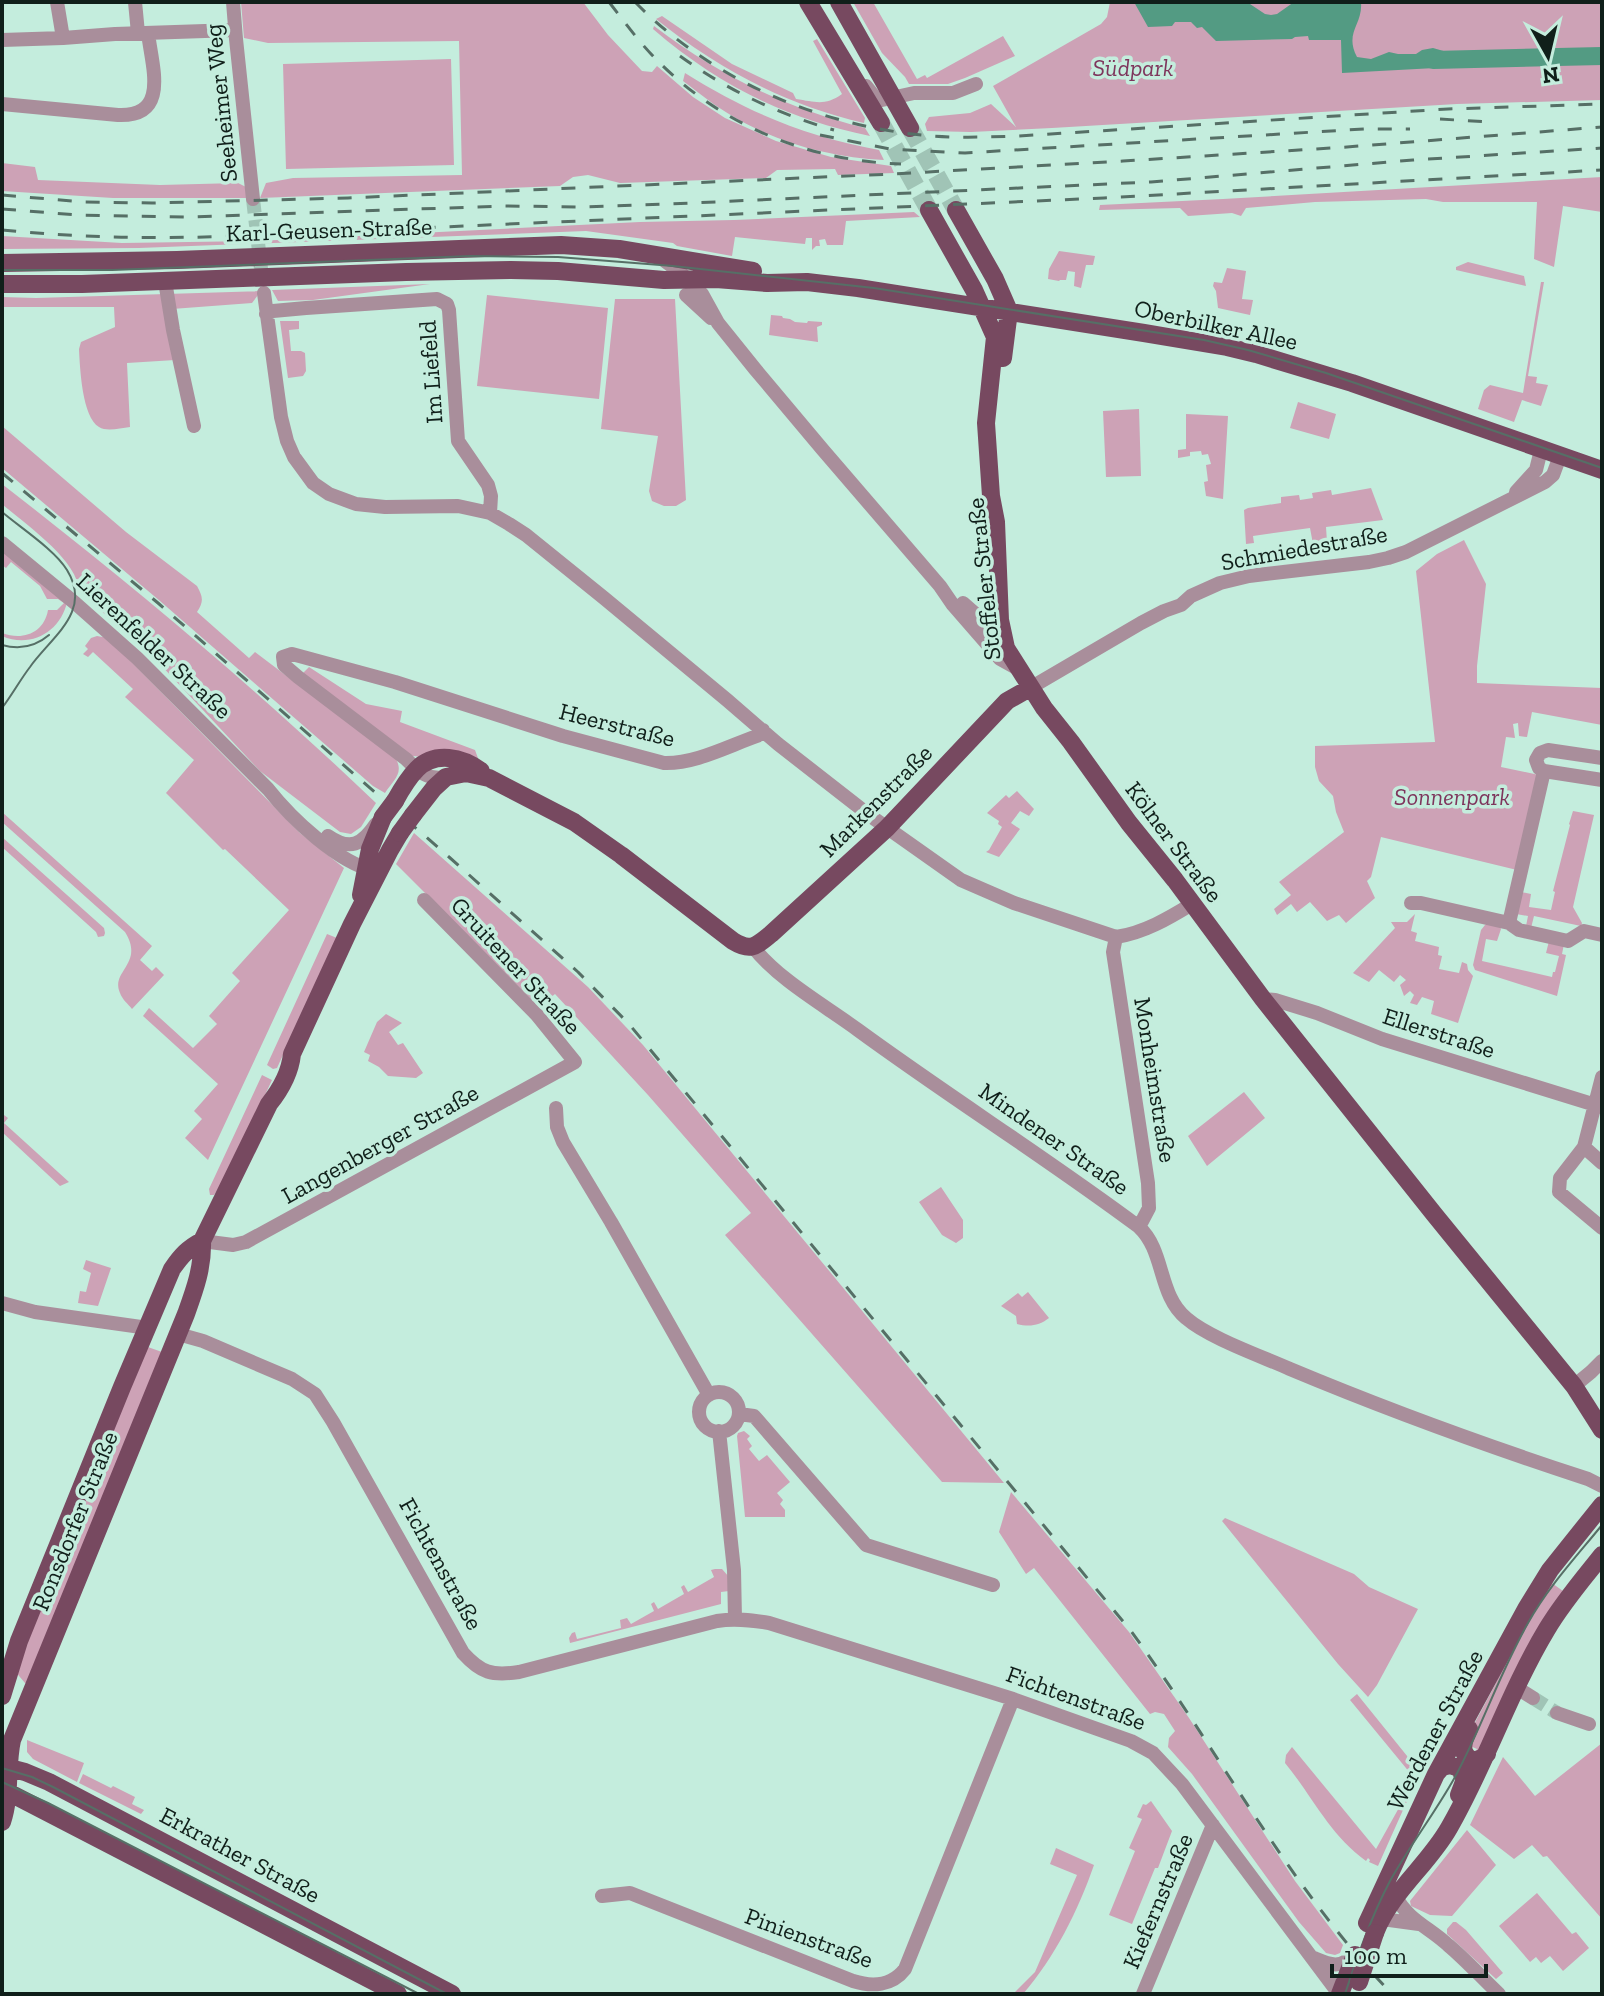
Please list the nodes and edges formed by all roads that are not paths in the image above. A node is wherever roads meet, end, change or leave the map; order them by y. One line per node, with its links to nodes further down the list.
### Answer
1 (57, 2): 8 (street)
2 (135, 2): 7 (street)
3 (233, 2): 6 (street, Seeheimer Weg)
4 (808, 2): 10 (main road)
5 (839, 2): 12 (main road)
6 (235, 30): 7 (street); 16 (street, Seeheimer Weg)
7 (143, 33): 8 (street); 13 (street)
8 (63, 38): 9 (street)
9 (2, 40)
10 (849, 69): 12 (street); 14 (main road)
11 (976, 84): 12 (street)
12 (893, 98): 14 (street); 15 (main road)
13 (2, 104)
14 (881, 123)
15 (910, 128)
16 (253, 199)
17 (929, 210): 21 (main road, Stoffeler Straße)
18 (956, 210): 29 (main road)
19 (657, 256): 20 (main road, Karl-Geusen-Straße); 22 (main road, Karl-Geusen-Straße); 25 (street, Karl-Geusen-Straße)
20 (2, 263)
21 (961, 267): 27 (main road); 28 (main road, Stoffeler Straße)
22 (714, 272): 25 (main road); 27 (main road, Oberbilker Allee)
23 (165, 281): 24 (main road, Karl-Geusen-Straße); 25 (main road, Karl-Geusen-Straße); 32 (street)
24 (2, 284)
25 (693, 290): 31 (street, Karl-Geusen-Straße)
26 (264, 293): 30 (street)
27 (931, 298): 28 (main road, Oberbilker Allee)
28 (982, 307): 29 (main road, Oberbilker Allee); 40 (main road, Stoffeler Straße)
29 (1009, 311): 33 (main road, Oberbilker Allee); 41 (main road, Stoffeler Straße)
30 (266, 314): 37 (street); 37 (street, Im Liefeld)
31 (718, 323): 39 (street, Kölner Straße)
32 (194, 426)
33 (1541, 450): 34 (main road, Oberbilker Allee); 36 (street, Schmiedestraße)
34 (1560, 456): 35 (main road, Oberbilker Allee); 36 (street, Schmiedestraße)
35 (1602, 470)
36 (1510, 498): 43 (street, Schmiedestraße)
37 (490, 513): 44 (street)
38 (2, 543): 51 (street, Lierenfelder Straße)
39 (940, 586): 40 (street, Kölner Straße); 41 (street, Kölner Straße)
40 (998, 628): 41 (main road, Stoffeler Straße)
41 (1018, 669): 43 (main road, Kölner Straße)
42 (298, 677): 44 (street, Heerstraße); 46 (street, Mindener Straße)
43 (1030, 688): 54 (main road, Markenstraße); 59 (main road, Kölner Straße)
44 (763, 730): 54 (street)
45 (1602, 758): 47 (street)
46 (418, 771): 48 (main road, Mindener Straße); 50 (street, Mindener Straße); 52 (street); 53 (main road, Ronsdorfer Straße, bridge)
47 (1544, 771): 49 (street); 60 (street)
48 (489, 778): 50 (main road, Mindener Straße); 63 (main road, Mindener Straße)
49 (1602, 780)
50 (440, 782): 52 (main road, Ronsdorfer Straße)
51 (268, 789): 55 (street, Lierenfelder Straße); 56 (street, Lierenfelder Straße)
52 (414, 813): 56 (main road, Ronsdorfer Straße, bridge)
53 (383, 817): 55 (street); 56 (main road, Ronsdorfer Straße)
54 (887, 828): 62 (street); 63 (main road, Markenstraße)
55 (350, 845): 56 (street, Lierenfelder Straße)
56 (371, 870): 75 (main road, Ronsdorfer Straße)
57 (424, 900): 67 (street, Gruitener Straße)
58 (1411, 903): 60 (street)
59 (1192, 904): 62 (street); 64 (main road, Kölner Straße)
60 (1509, 923): 61 (street)
61 (1602, 935)
62 (1116, 937): 73 (street, Monheimstraße)
63 (753, 947): 73 (street, Mindener Straße)
64 (1263, 999): 65 (street, Ellerstraße); 66 (main road, Kölner Straße)
65 (1317, 1013): 66 (street); 69 (street, Ellerstraße)
66 (1296, 1041): 79 (main road, Kölner Straße)
67 (575, 1062): 75 (street, Langenberger Straße)
68 (1602, 1077): 69 (street)
69 (1598, 1106): 71 (street)
70 (556, 1108): 80 (street)
71 (1584, 1147): 72 (street); 74 (street)
72 (1602, 1163)
73 (1139, 1227): 85 (street, Mindener Straße)
74 (1602, 1228)
75 (202, 1241): 77 (main road, Ronsdorfer Straße); 77 (main road, Ronsdorfer Straße)
76 (2, 1303): 77 (street)
77 (163, 1331): 89 (street, Fichtenstraße); 92 (main road, Ronsdorfer Straße); 95 (main road, Ronsdorfer Straße)
78 (1602, 1361): 79 (street)
79 (1577, 1389): 82 (main road, Kölner Straße); 83 (main road, Kölner Straße)
80 (709, 1395): 81 (street); 84 (street)
81 (739, 1414): 84 (street); 88 (street)
82 (1602, 1414)
83 (1602, 1430)
84 (719, 1431): 89 (street)
85 (1602, 1486)
86 (1602, 1505): 90 (main road, Werdener Straße)
87 (1602, 1555): 91 (main road, Werdener Straße)
88 (993, 1585)
89 (735, 1619): 94 (street, Fichtenstraße)
90 (1494, 1668): 98 (main road); 99 (main road, Werdener Straße)
91 (1517, 1688): 93 (street); 98 (main road, Werdener Straße)
92 (3, 1693): 95 (main road)
93 (1533, 1698)
94 (1013, 1699): 101 (street, Fichtenstraße); 103 (street, Pinienstraße)
95 (26, 1705): 100 (main road, Ronsdorfer Straße)
96 (1557, 1713): 97 (street)
97 (1589, 1724)
98 (1487, 1754): 102 (main road, Werdener Straße)
99 (1436, 1774): 102 (main road); 106 (main road, Werdener Straße)
100 (7, 1790): 109 (main road, Erkrather Straße); 110 (main road, Erkrather Straße)
101 (1213, 1825): 107 (street, Fichtenstraße); 111 (street, Kiefernstraße)
102 (1414, 1873): 104 (main road, Werdener Straße)
103 (602, 1896)
104 (1396, 1897): 105 (street); 106 (main road, Werdener Straße)
105 (1419, 1924): 106 (street); 112 (street)
106 (1374, 1925): 108 (main road, Werdener Straße, bridge); 108 (main road, Werdener Straße)
107 (1313, 1958): 108 (street, Fichtenstraße); 108 (street)
108 (1348, 1980)
109 (398, 1994)
110 (452, 1994)
111 (1143, 1994)
112 (1499, 1994)

